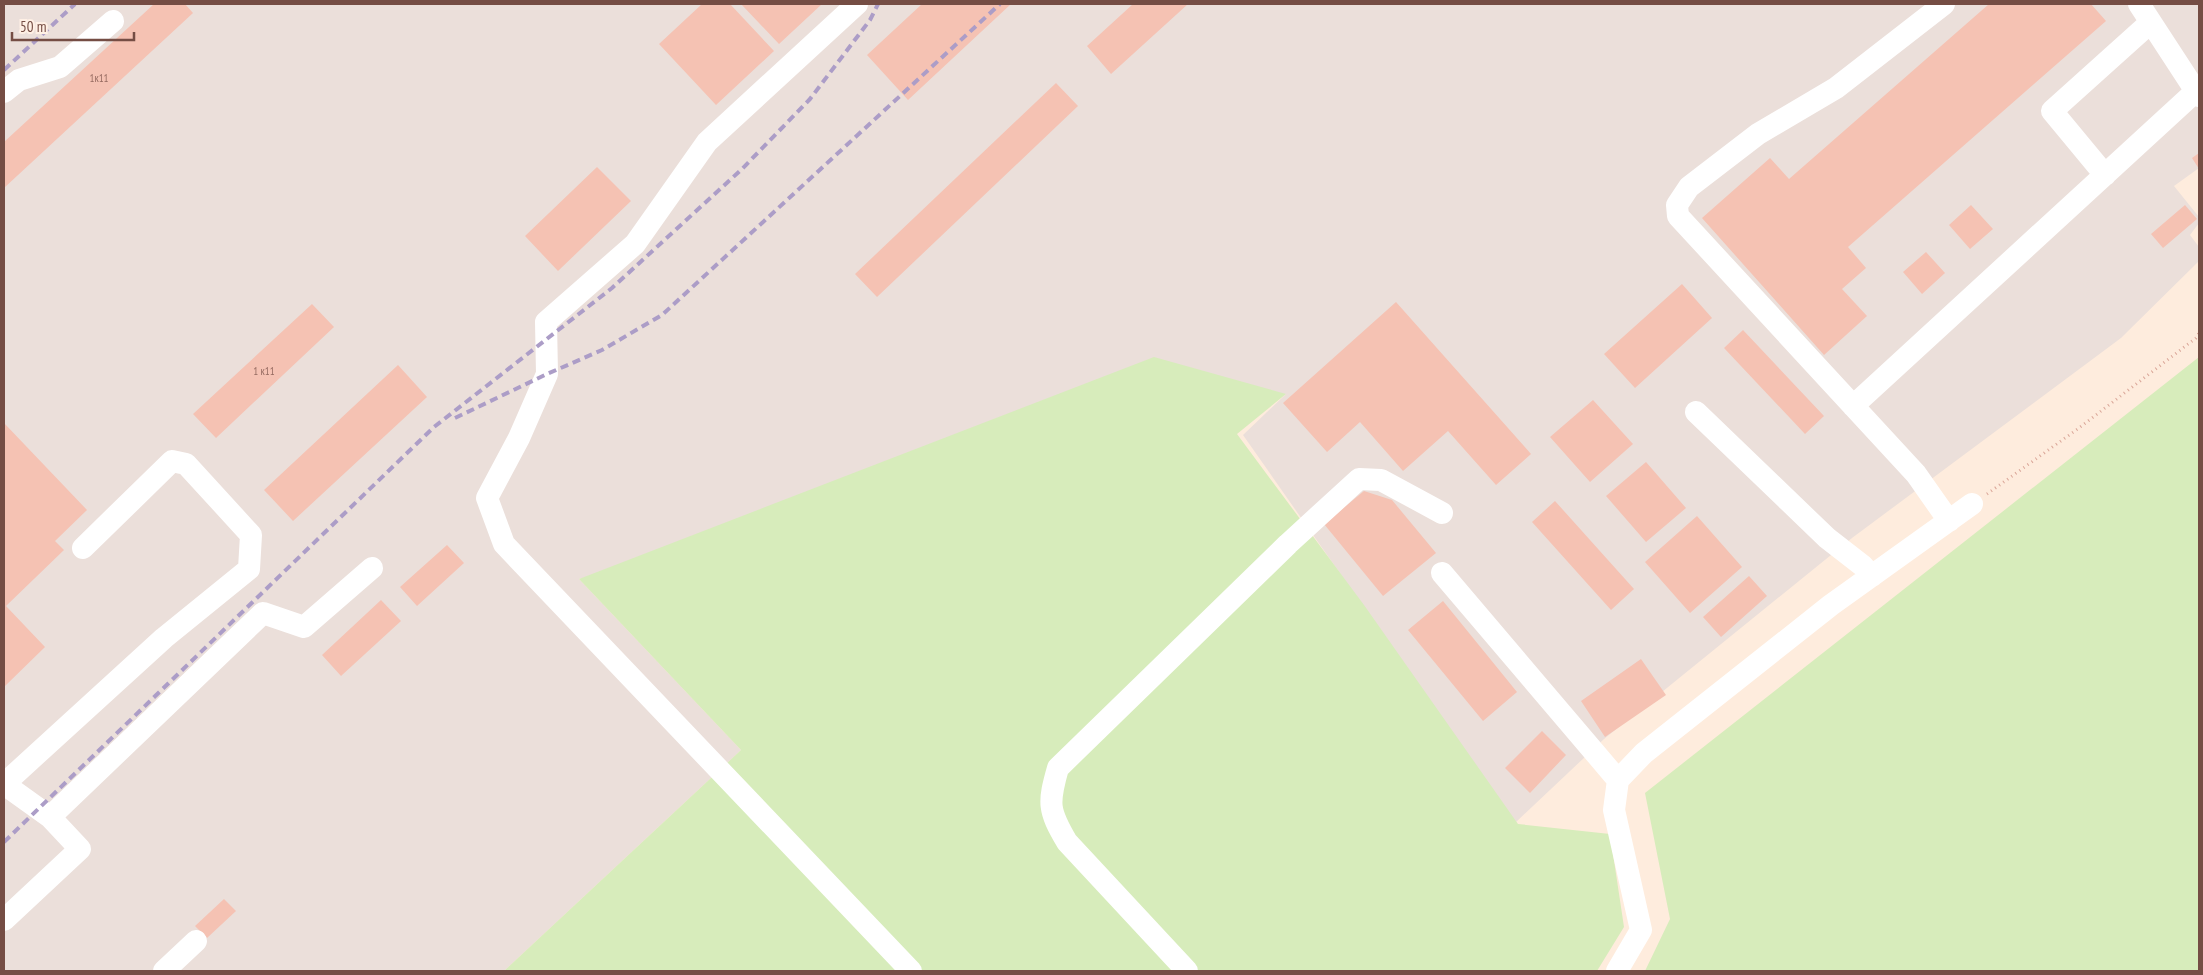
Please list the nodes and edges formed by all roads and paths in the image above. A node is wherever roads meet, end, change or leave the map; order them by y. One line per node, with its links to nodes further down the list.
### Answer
1 (857, 4): 25 (street)
2 (1944, 4): 10 (street)
3 (2139, 4): 5 (street)
4 (112, 21): 6 (street)
5 (2151, 22): 7 (street); 8 (street)
6 (4, 92)
7 (2198, 94): 8 (street)
8 (2105, 175): 10 (street)
9 (2199, 333): 12 (path)
10 (1853, 406): 14 (street)
11 (1696, 412): 18 (street)
12 (1972, 504): 14 (street)
13 (1442, 513): 26 (street)
14 (1948, 521): 18 (street)
15 (82, 548): 20 (street)
16 (372, 568): 21 (street)
17 (1442, 573): 19 (street)
18 (1872, 576): 19 (street)
19 (1618, 780): 27 (street)
20 (4, 784): 21 (street)
21 (50, 817): 22 (street)
22 (4, 920)
23 (196, 941): 24 (street)
24 (164, 971)
25 (911, 971)
26 (1187, 971)
27 (1617, 971)

